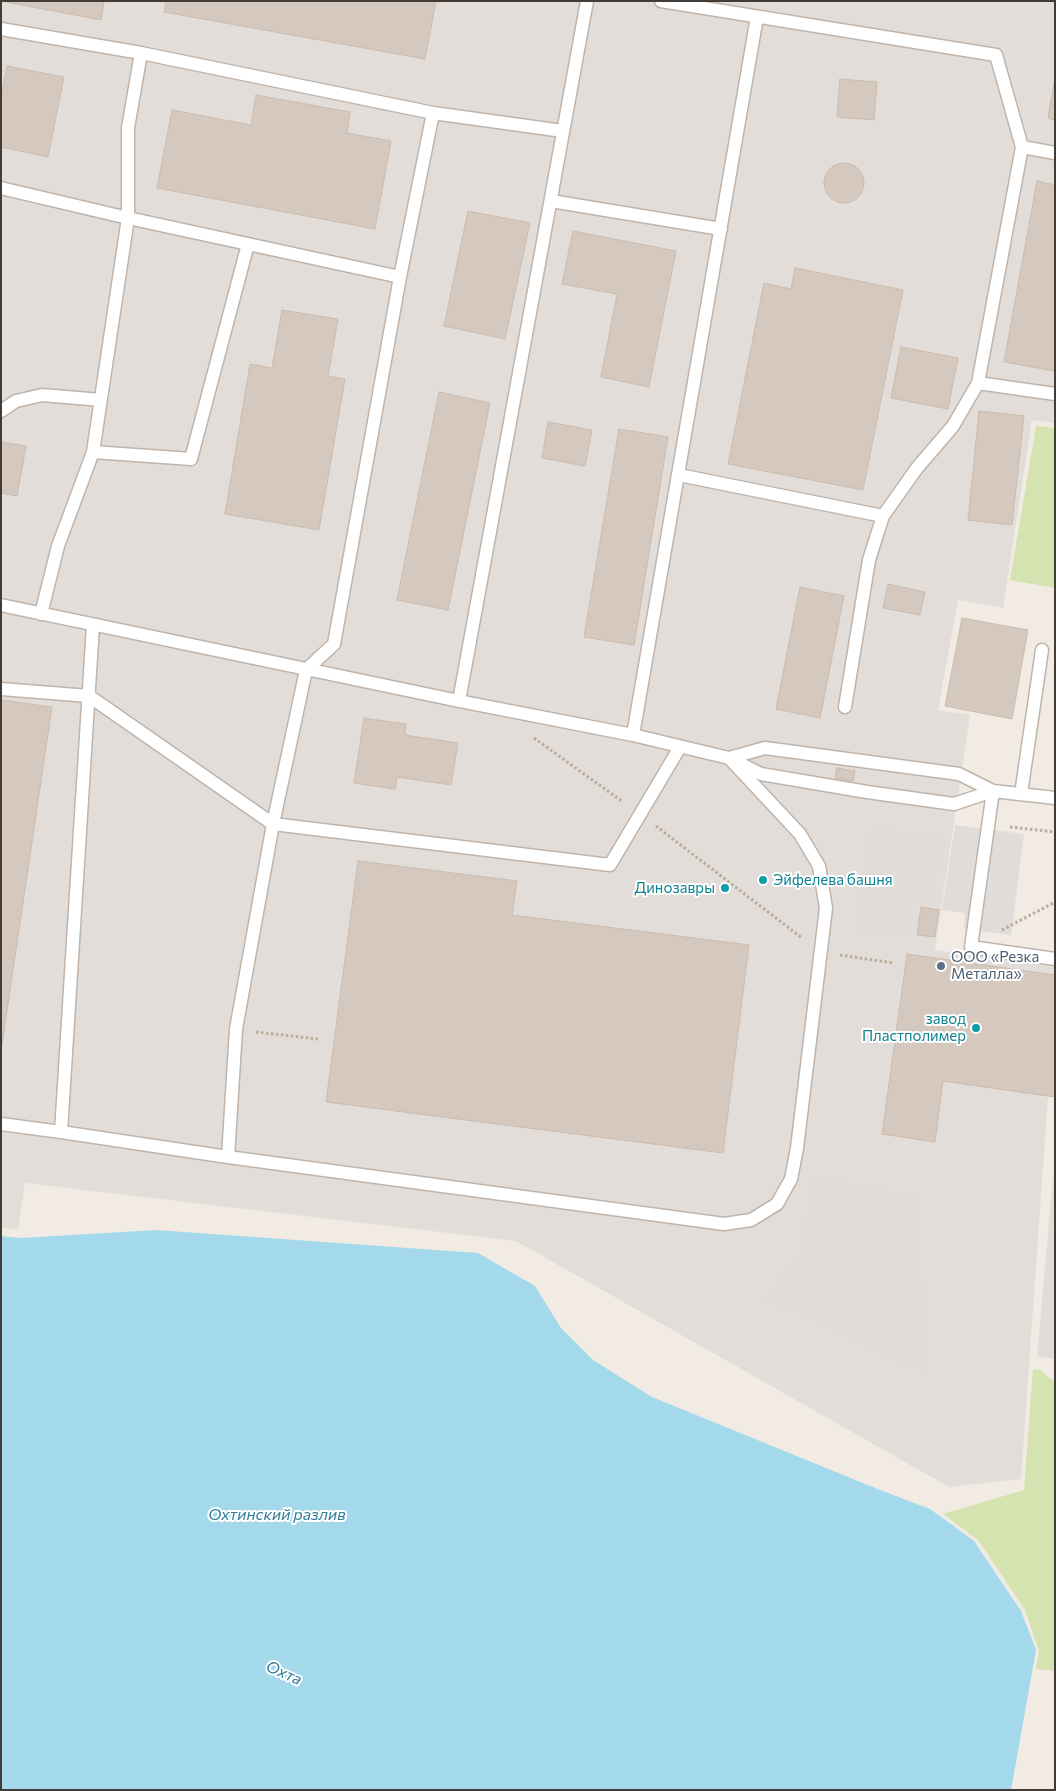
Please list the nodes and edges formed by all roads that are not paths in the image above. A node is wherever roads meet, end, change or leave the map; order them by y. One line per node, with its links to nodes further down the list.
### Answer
1 (587, 1): 7 (lane)
2 (661, 1): 3 (lane)
3 (757, 17): 8 (lane); 13 (lane)
4 (1, 29): 5 (lane)
5 (141, 54): 6 (lane); 12 (lane)
6 (433, 113): 7 (lane); 15 (lane)
7 (563, 131): 11 (lane)
8 (1022, 146): 9 (lane); 16 (lane)
9 (1055, 152)
10 (1, 188): 12 (lane)
11 (551, 200): 13 (lane); 30 (lane)
12 (128, 218): 14 (lane); 18 (lane)
13 (721, 229): 21 (lane)
14 (248, 244): 15 (lane); 20 (lane)
15 (400, 278): 27 (lane)
16 (978, 383): 17 (lane); 22 (lane)
17 (1055, 394)
18 (101, 400): 19 (lane); 20 (lane)
19 (1, 411)
20 (93, 452): 24 (lane)
21 (679, 475): 22 (lane); 32 (lane)
22 (883, 516): 31 (lane)
23 (1, 605): 24 (lane)
24 (41, 614): 25 (lane)
25 (93, 625): 27 (lane); 29 (lane)
26 (1042, 650): 36 (lane)
27 (306, 670): 30 (lane); 38 (lane)
28 (1, 689): 29 (lane)
29 (89, 696): 38 (lane); 41 (lane)
30 (459, 701): 32 (lane)
31 (845, 707)
32 (633, 735): 33 (lane)
33 (680, 747): 34 (lane); 38 (lane)
34 (729, 758): 35 (lane); 35 (lane); 42 (lane)
35 (993, 791): 36 (lane); 39 (lane)
36 (1021, 794): 37 (lane)
37 (1055, 798)
38 (273, 824): 42 (lane)
39 (1055, 959)
40 (1, 1124): 41 (lane)
41 (61, 1132): 42 (lane)
42 (228, 1158)

